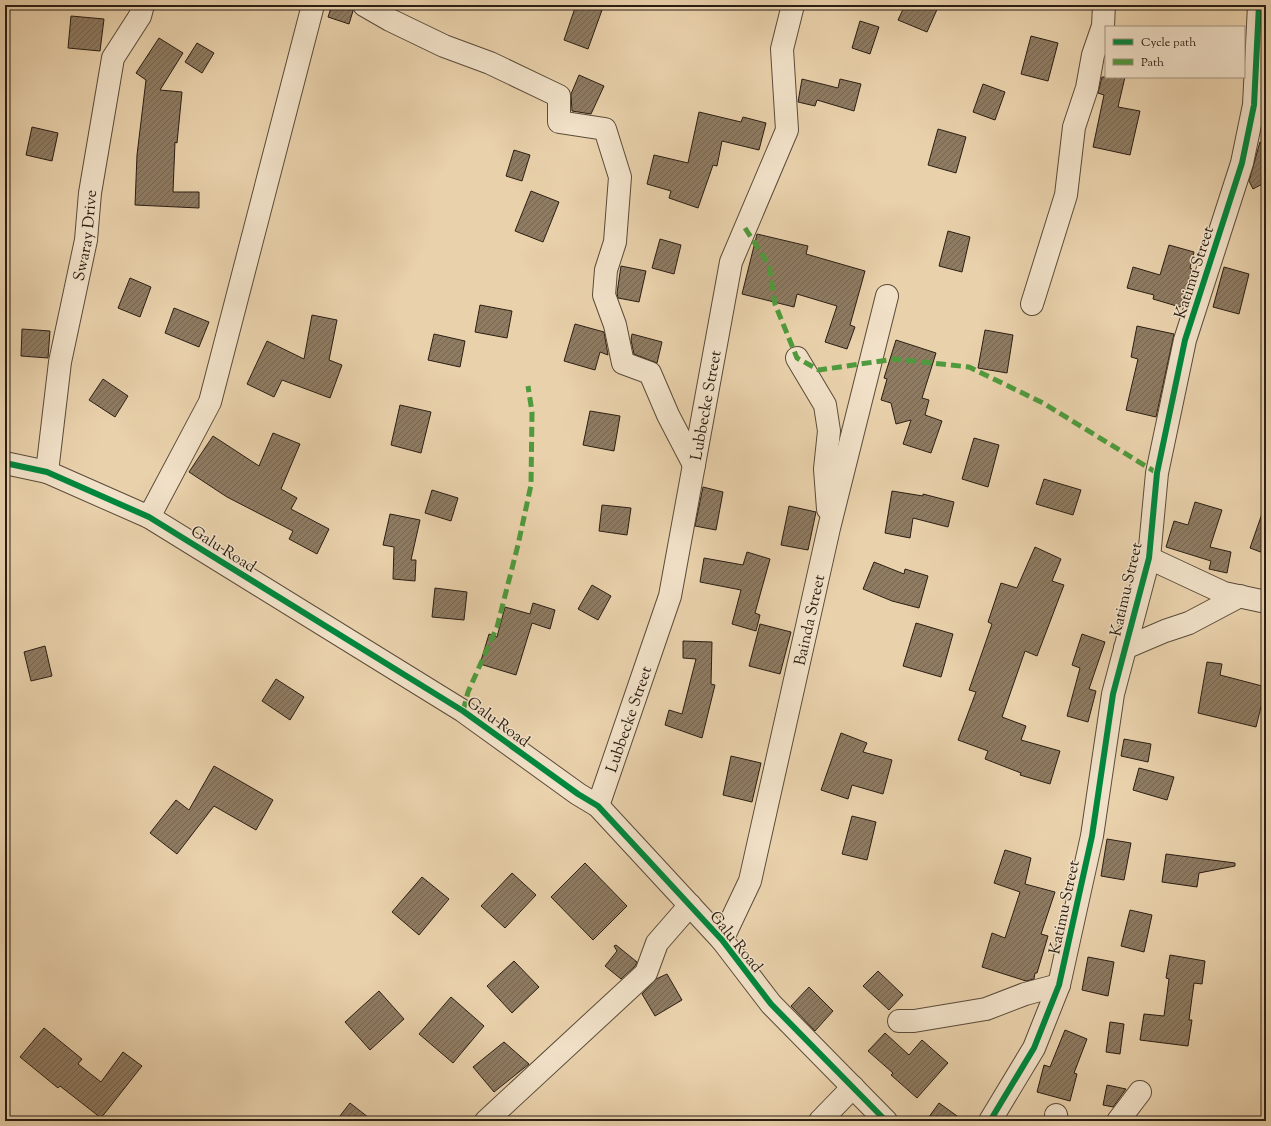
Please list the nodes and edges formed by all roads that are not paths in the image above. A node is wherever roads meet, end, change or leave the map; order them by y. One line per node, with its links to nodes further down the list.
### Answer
1 (143, 5): 12 (street, Swaray Drive)
2 (313, 5): 13 (street)
3 (364, 5): 11 (street)
4 (793, 5): 11 (street, Lubbecke Street)
5 (1104, 5): 8 (street)
6 (1259, 5): 15 (street, Katimu Street)
7 (887, 296): 14 (street, Bainda Street)
8 (1032, 304)
9 (797, 358): 14 (street)
10 (5, 463): 12 (street, Galu Road)
11 (694, 465): 19 (street, Lubbecke Street)
12 (47, 472): 13 (street, Galu Road)
13 (149, 517): 19 (street, Galu Road)
14 (830, 528): 21 (street, Bainda Street)
15 (1149, 558): 16 (street); 18 (street, Katimu Street)
16 (1240, 596): 17 (street); 18 (street)
17 (1266, 602)
18 (1125, 648): 22 (street, Katimu Street)
19 (598, 806): 20 (street, Galu Road)
20 (690, 905): 21 (street, Galu Road); 26 (street)
21 (722, 940): 24 (street, Galu Road)
22 (1059, 985): 23 (street); 29 (street, Katimu Street)
23 (899, 1021)
24 (853, 1087): 27 (street); 28 (street, Galu Road)
25 (1140, 1092): 30 (street)
26 (486, 1121)
27 (820, 1121)
28 (886, 1121)
29 (990, 1121)
30 (1118, 1121)

